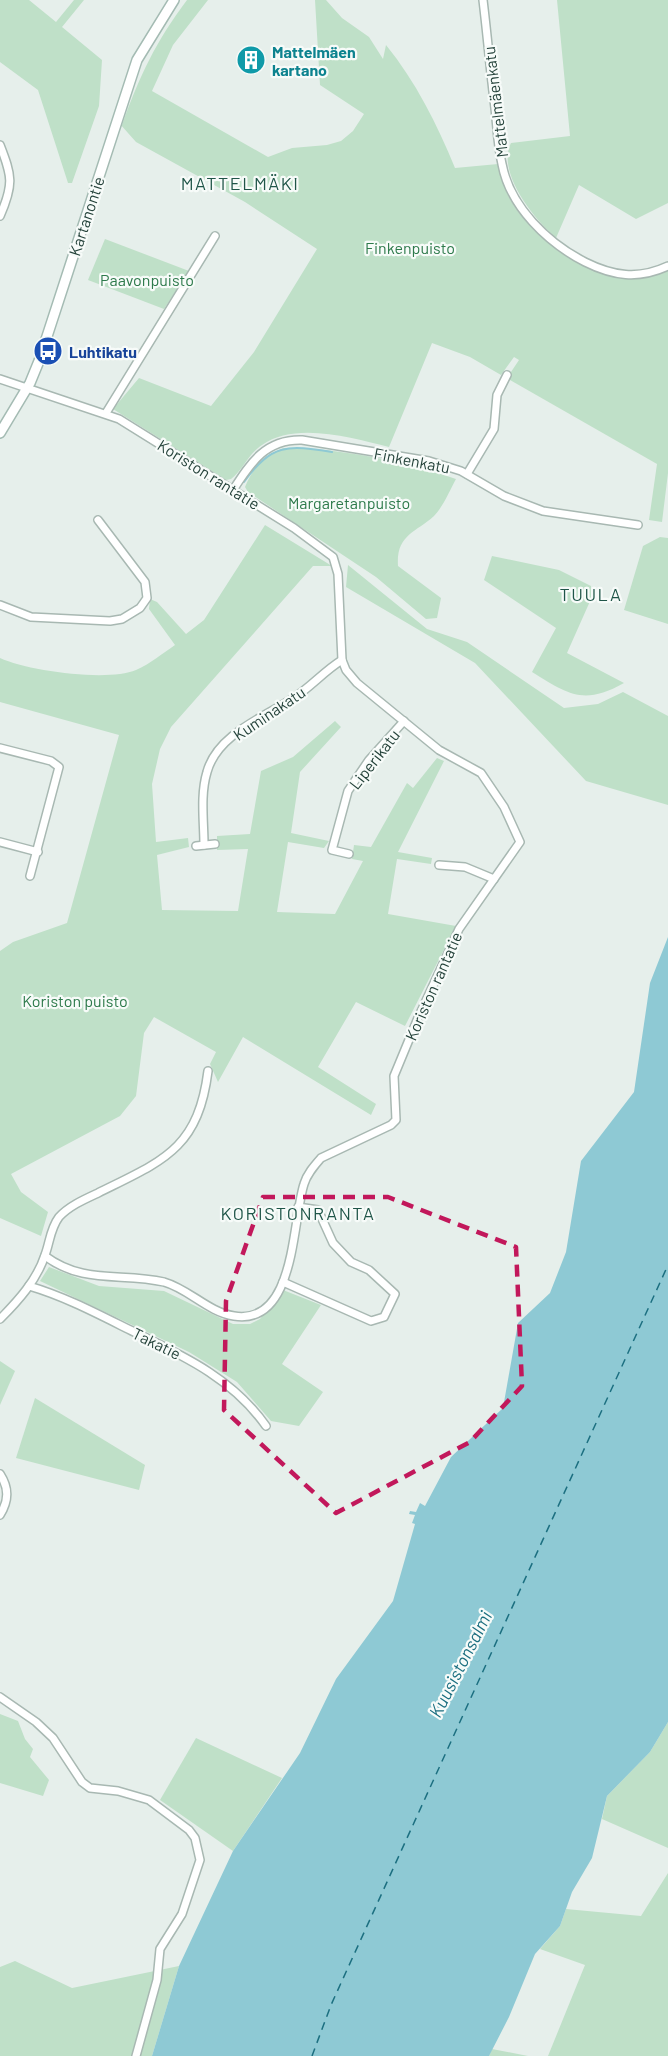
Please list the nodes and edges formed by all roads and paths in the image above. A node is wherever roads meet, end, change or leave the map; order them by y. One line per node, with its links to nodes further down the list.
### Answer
1 (174, 0): 9 (street, Kartanontie)
2 (483, 0): 6 (street, Mattelmäenkatu)
3 (0, 145): 4 (street)
4 (0, 216)
5 (215, 236): 10 (street)
6 (668, 266)
7 (507, 375): 12 (street)
8 (0, 379): 9 (street)
9 (26, 390): 10 (street, Koriston rantatie); 11 (street, Kartanontie)
10 (106, 413): 13 (street, Koriston rantatie)
11 (0, 433)
12 (466, 474): 13 (street, Finkenkatu); 15 (street, Finkenkatu)
13 (233, 490): 17 (street, Koriston rantatie)
14 (98, 520): 16 (street)
15 (638, 525)
16 (0, 605)
17 (342, 660): 18 (street, Koriston rantatie); 21 (street, Kuminakatu)
18 (404, 721): 23 (street, Liperikatu); 26 (street, Koriston rantatie)
19 (0, 748): 22 (street)
20 (0, 842): 22 (street)
21 (215, 844)
22 (38, 852): 25 (street)
23 (349, 854)
24 (439, 865): 26 (street)
25 (30, 876)
26 (494, 879): 28 (street, Koriston rantatie)
27 (208, 1071): 29 (street)
28 (298, 1207): 30 (street, Koriston rantatie); 30 (street)
29 (45, 1256): 30 (street, Koriston rantatie); 31 (street)
30 (283, 1282)
31 (29, 1286): 32 (street); 33 (street, Takatie)
32 (0, 1319)
33 (266, 1426)
34 (0, 1474): 35 (street)
35 (0, 1515)
36 (0, 1697): 37 (street)
37 (136, 2056)

